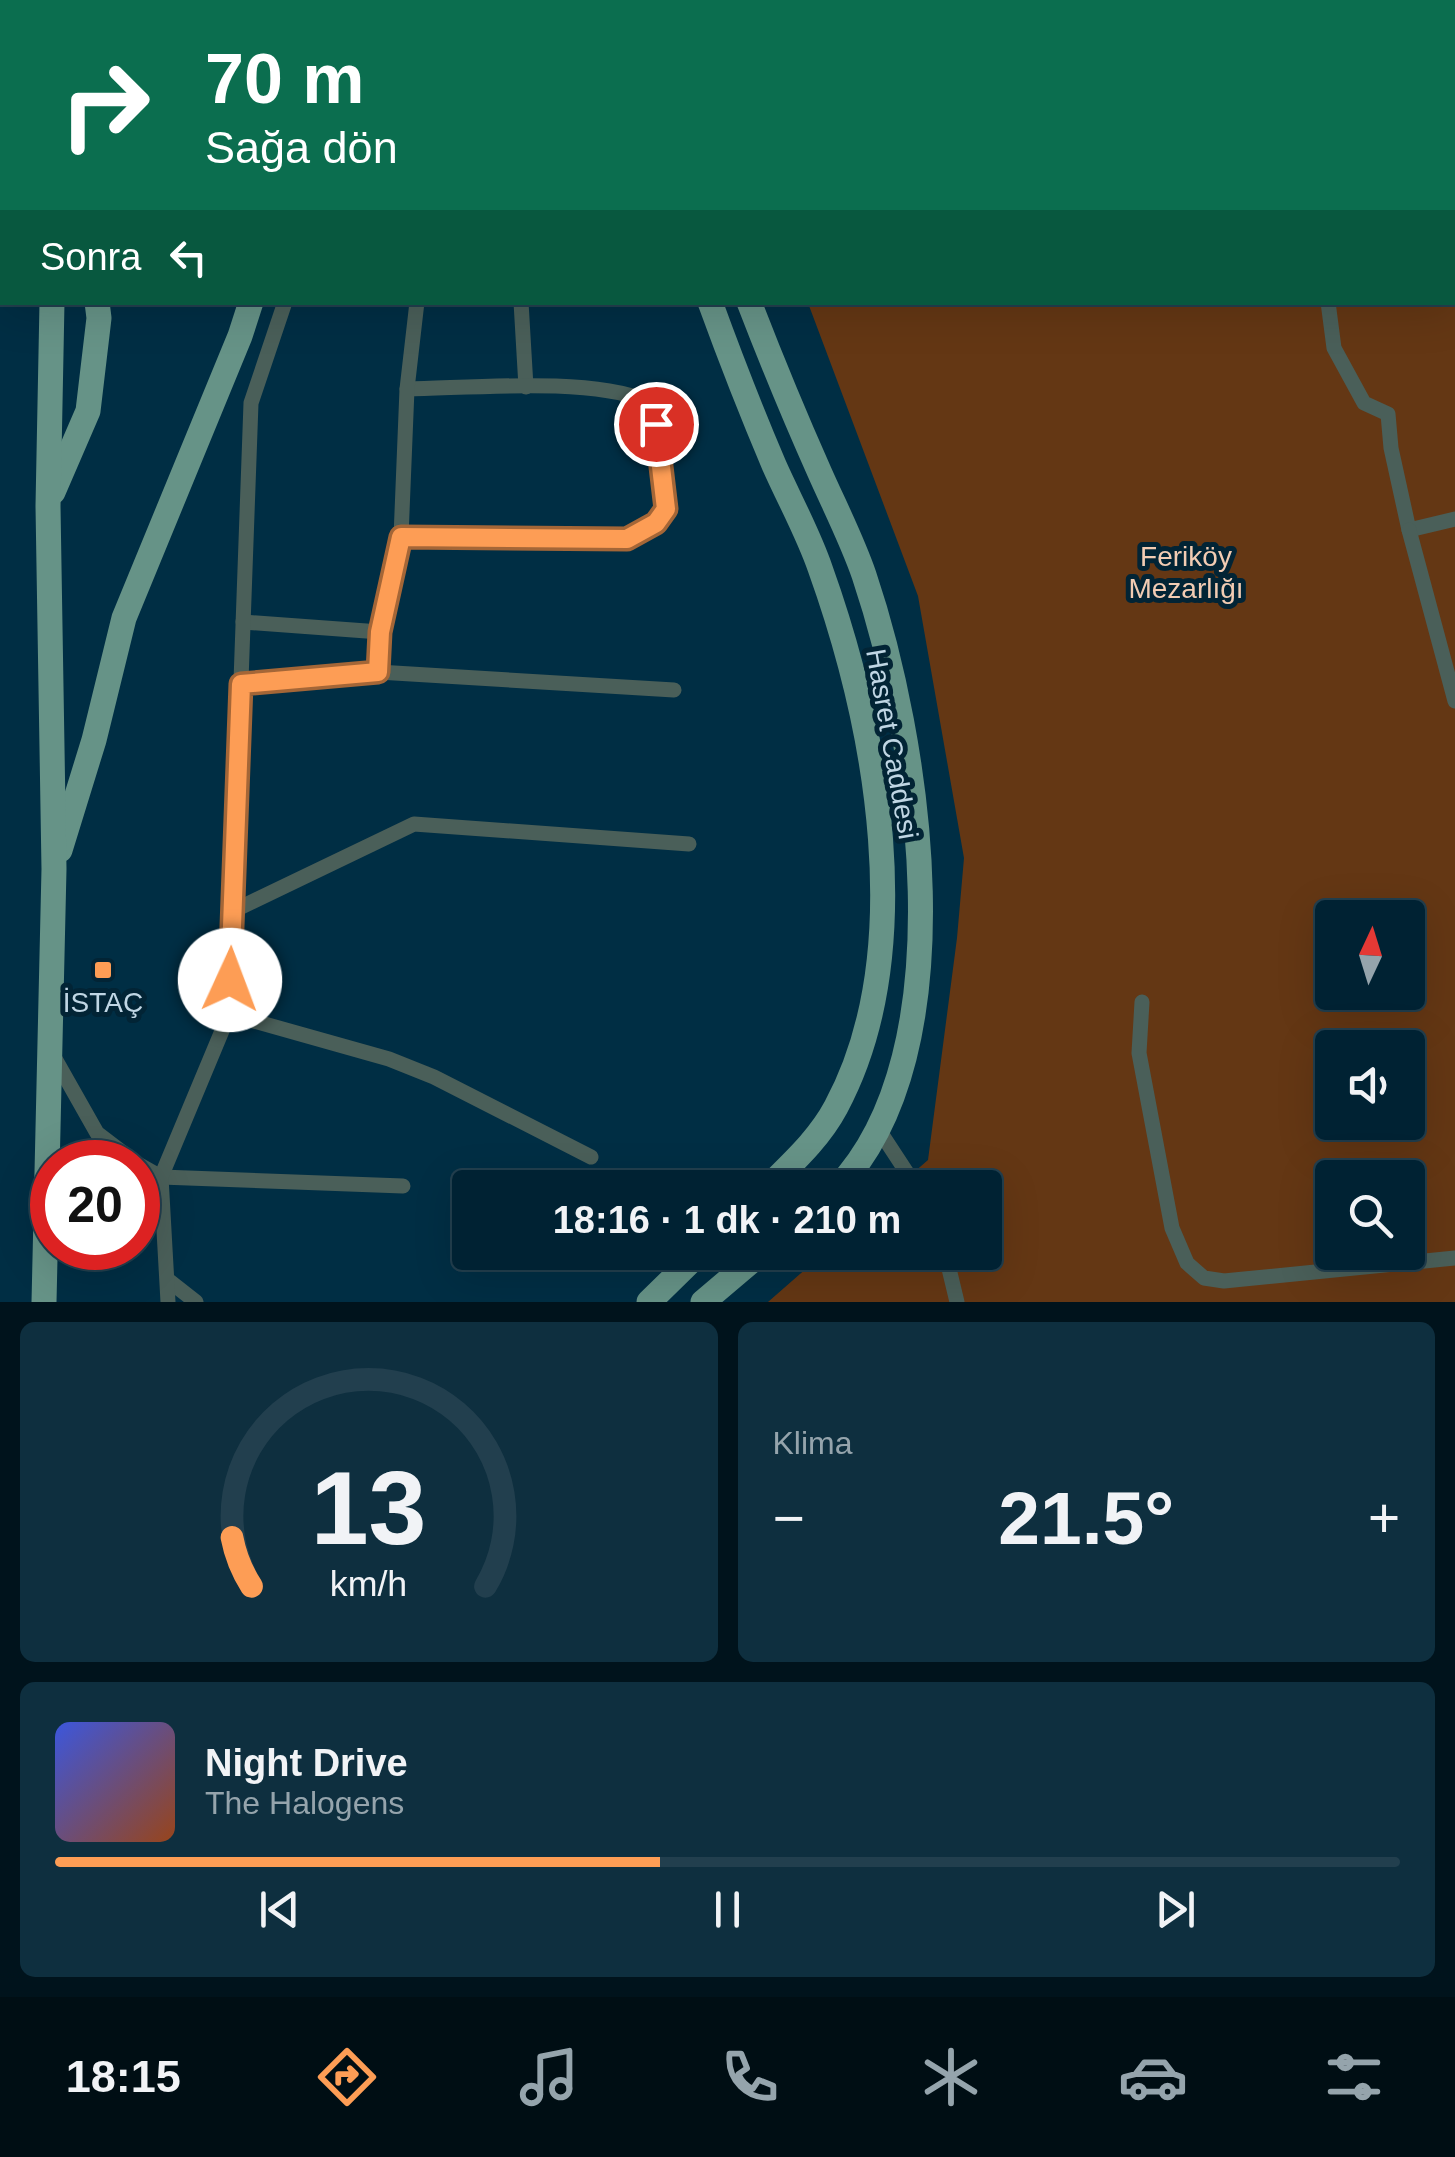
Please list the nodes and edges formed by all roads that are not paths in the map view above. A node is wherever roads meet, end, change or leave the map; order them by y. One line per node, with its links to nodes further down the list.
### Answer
1 (52, 305): 12 (main road)
2 (98, 305): 12 (main road)
3 (250, 305): 23 (main road)
4 (283, 305): 16 (lane)
5 (416, 305): 11 (lane)
6 (522, 305): 10 (lane)
7 (711, 305): 28 (main road, Hasret Caddesi)
8 (750, 305): 29 (main road, Hasret Caddesi)
9 (1328, 305): 14 (lane)
10 (526, 387): 11 (lane); 15 (lane)
11 (408, 389): 15 (lane)
12 (48, 506): 23 (main road)
13 (1455, 519): 14 (lane)
14 (1409, 530): 21 (lane)
15 (401, 537): 17 (lane)
16 (243, 622): 17 (lane); 19 (lane)
17 (380, 632): 18 (lane)
18 (378, 672): 19 (lane); 20 (lane)
19 (241, 684): 24 (lane)
20 (674, 690)
21 (1455, 701)
22 (689, 844): 24 (lane)
23 (54, 869): 27 (main road)
24 (233, 911): 26 (lane)
25 (1142, 1002): 38 (lane)
26 (229, 1014): 32 (lane); 36 (lane)
27 (50, 1051): 30 (main road); 31 (lane)
28 (835, 1108): 29 (main road); 33 (main road, Hasret Caddesi)
29 (876, 1127): 34 (main road, Hasret Caddesi); 35 (lane)
30 (50, 1140)
31 (105, 1140)
32 (591, 1158)
33 (785, 1170)
34 (851, 1170)
35 (905, 1170)
36 (161, 1177): 37 (lane); 43 (lane)
37 (403, 1186)
38 (1455, 1258)
39 (48, 1270): 44 (main road)
40 (681, 1270): 47 (main road)
41 (741, 1270): 48 (main road)
42 (950, 1270): 49 (lane)
43 (168, 1280): 45 (lane); 46 (lane)
44 (44, 1302)
45 (168, 1302)
46 (196, 1302)
47 (648, 1302)
48 (703, 1302)
49 (958, 1302)

